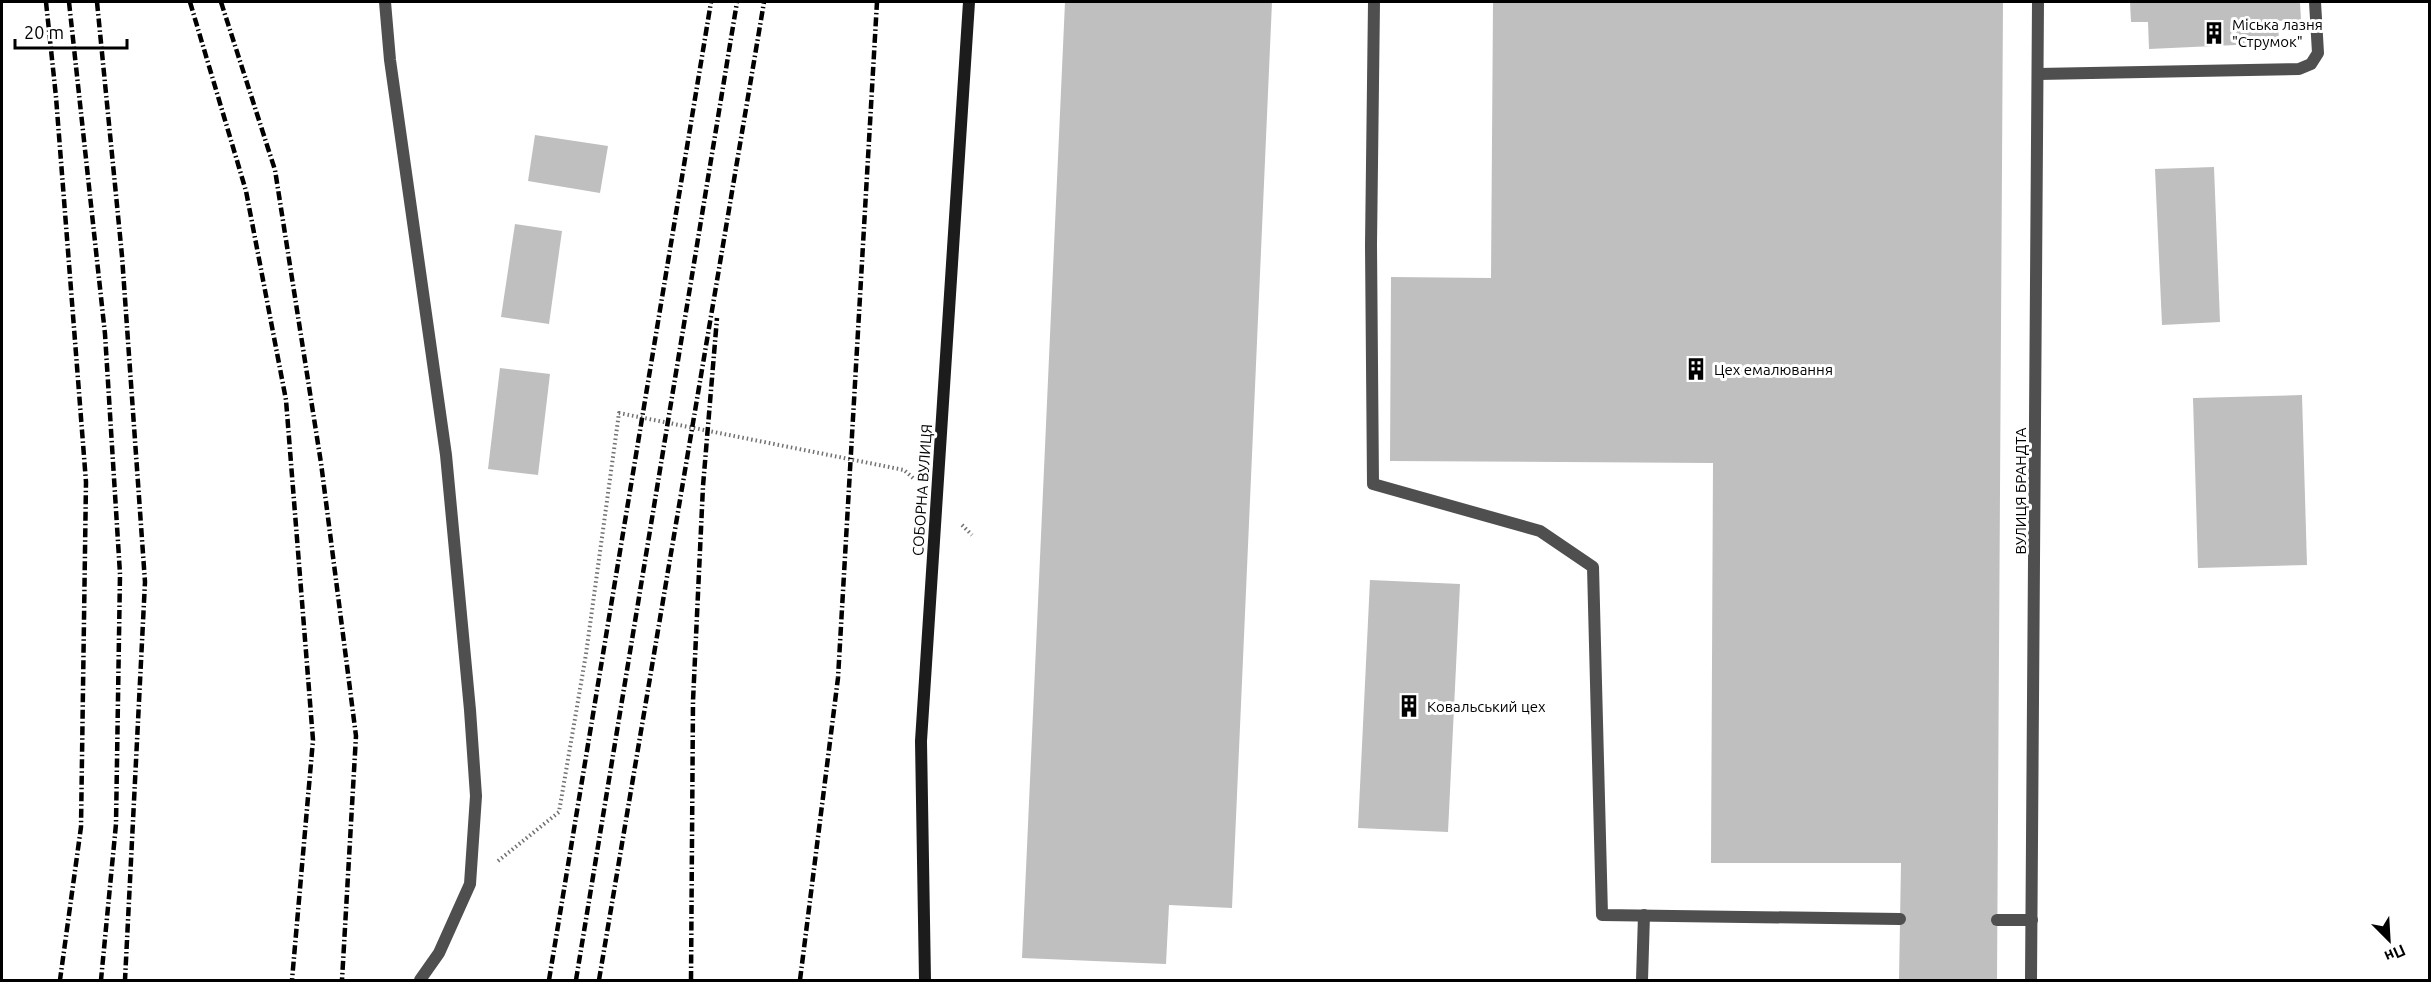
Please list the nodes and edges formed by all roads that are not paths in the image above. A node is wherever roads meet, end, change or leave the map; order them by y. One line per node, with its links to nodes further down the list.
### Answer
1 (385, 2): 11 (street)
2 (969, 2): 12 (main road, СОБОРНА ВУЛИЦЯ)
3 (1374, 2): 7 (street)
4 (2038, 2): 6 (street, ВУЛИЦЯ БРАНДТА)
5 (2315, 2): 6 (street)
6 (2038, 74): 10 (street, ВУЛИЦЯ БРАНДТА)
7 (1644, 915): 8 (street); 13 (street)
8 (1900, 919)
9 (1997, 920): 10 (street)
10 (2032, 920): 14 (street, ВУЛИЦЯ БРАНДТА)
11 (420, 981)
12 (925, 981)
13 (1642, 981)
14 (2031, 981)

